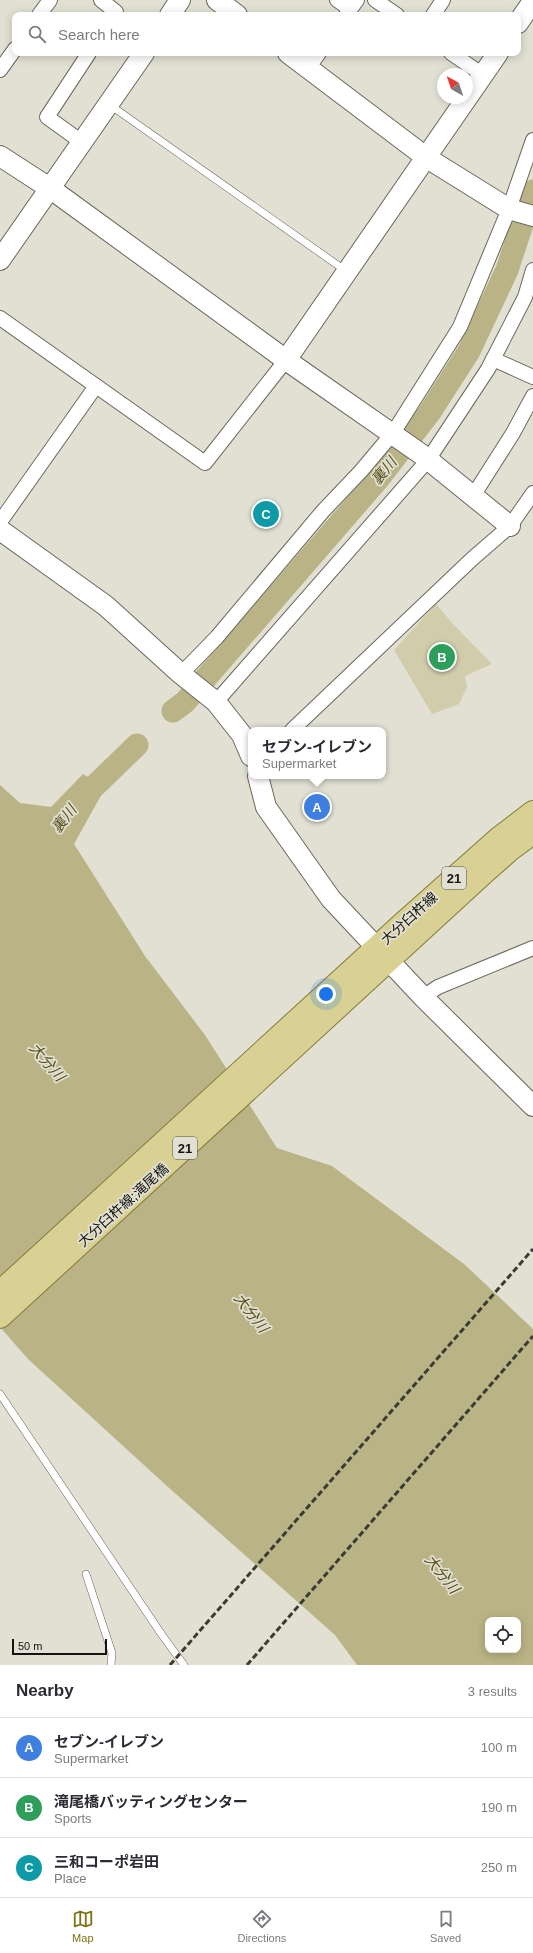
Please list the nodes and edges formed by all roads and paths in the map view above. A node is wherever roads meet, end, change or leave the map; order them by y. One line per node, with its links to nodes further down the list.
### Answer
1 (50, 0): 10 (street)
2 (100, 0): 11 (street)
3 (180, 0): 12 (street)
4 (217, 0): 13 (street)
5 (337, 0): 9 (street)
6 (375, 0): 14 (street)
7 (443, 0): 15 (street)
8 (533, 1): 16 (street)
9 (351, 8)
10 (41, 12)
11 (116, 12)
12 (172, 12)
13 (233, 12)
14 (393, 12)
15 (435, 12)
16 (521, 19)
17 (12, 53): 24 (street)
18 (87, 56): 28 (street)
19 (142, 56): 26 (street)
20 (298, 56): 23 (street)
21 (455, 56): 25 (street)
22 (496, 56): 25 (street)
23 (314, 61): 30 (street)
24 (0, 70)
25 (482, 75): 30 (street)
26 (109, 105): 28 (street); 36 (lane)
27 (533, 140): 32 (street)
28 (82, 143): 31 (street)
29 (0, 156): 31 (street)
30 (427, 158): 32 (street); 36 (street)
31 (51, 189): 34 (street); 39 (street)
32 (511, 210): 33 (street); 43 (street)
33 (533, 216)
34 (0, 260)
35 (533, 270): 38 (street)
36 (346, 271): 39 (street)
37 (0, 318): 41 (street)
38 (493, 359): 40 (street); 44 (street)
39 (286, 360): 41 (street); 43 (street)
40 (533, 377)
41 (96, 386): 47 (street)
42 (533, 396): 46 (street)
43 (396, 436): 44 (street); 50 (street)
44 (425, 457): 46 (street); 51 (street)
45 (533, 493): 48 (street)
46 (473, 496): 48 (street)
47 (0, 522)
48 (510, 526): 52 (street)
49 (0, 530): 50 (street)
50 (184, 676): 51 (street)
51 (209, 696): 53 (street)
52 (295, 727)
53 (248, 749)
54 (259, 779): 58 (street)
55 (533, 812): 58 (main road, 大分臼杵線 / 21)
56 (533, 833): 58 (main road, 大分臼杵線 / 21)
57 (533, 948): 60 (street)
58 (384, 954): 59 (main road, 21); 60 (street)
59 (363, 972): 62 (main road, 大分臼杵線;滝尾橋 / 21); 63 (main road, 大分臼杵線;滝尾橋 / 21)
60 (423, 997): 61 (street)
61 (533, 1106)
62 (0, 1292)
63 (0, 1317)
64 (0, 1394): 67 (lane)
65 (86, 1574): 66 (lane)
66 (111, 1665)
67 (184, 1665)

